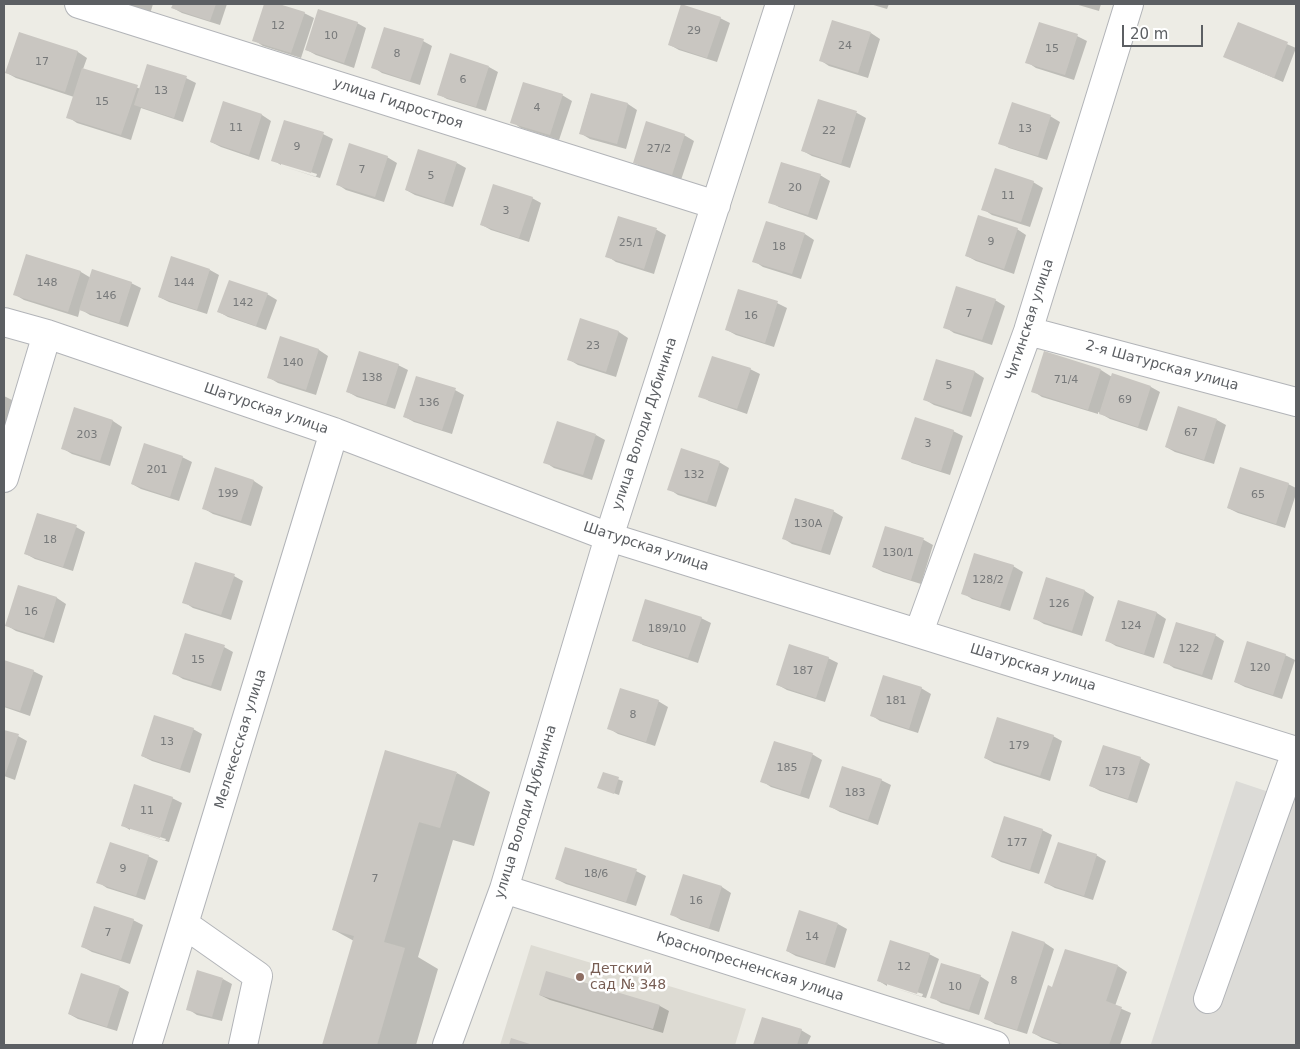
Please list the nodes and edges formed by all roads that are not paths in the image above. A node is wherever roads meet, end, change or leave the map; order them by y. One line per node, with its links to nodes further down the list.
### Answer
1 (79, 4): 4 (street, улица Гидростроя)
2 (780, 4): 4 (street, улица Володи Дубинина)
3 (1129, 4): 6 (street, Читинская улица)
4 (716, 205): 11 (street, улица Володи Дубинина)
5 (4, 322): 7 (street, Шатурская улица)
6 (1028, 331): 8 (street, 2-я Шатурская улица); 12 (street, Читинская улица)
7 (46, 334): 9 (street, Шатурская улица); 10 (street)
8 (1296, 402)
9 (334, 432): 11 (street, Шатурская улица); 15 (street, Мелекесская улица)
10 (4, 478)
11 (609, 536): 12 (street, Шатурская улица); 14 (street, улица Володи Дубинина)
12 (919, 632): 13 (street, Шатурская улица)
13 (1296, 751): 16 (street)
14 (504, 889): 19 (street, улица Володи Дубинина); 20 (street, Краснопресненская улица)
15 (184, 924): 17 (street, Мелекесская улица); 18 (street)
16 (1208, 1000)
17 (147, 1045)
18 (244, 1045)
19 (447, 1045)
20 (995, 1045)

